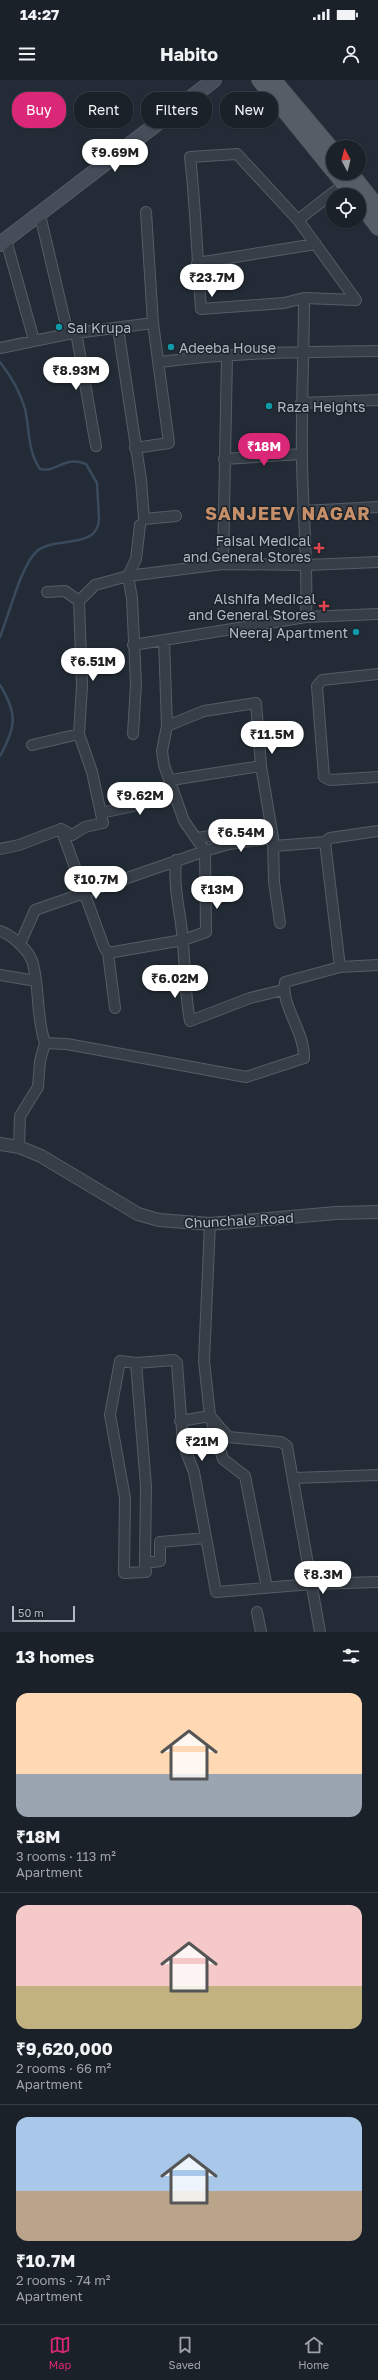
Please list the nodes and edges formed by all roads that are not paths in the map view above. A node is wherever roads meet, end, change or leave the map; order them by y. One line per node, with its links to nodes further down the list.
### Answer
1 (214, 80): 11 (main road)
2 (259, 80): 5 (main road)
3 (274, 80): 4 (main road)
4 (326, 142)
5 (326, 157)
6 (344, 180): 12 (street)
7 (346, 180): 8 (main road)
8 (378, 207)
9 (146, 212): 18 (street)
10 (366, 212): 13 (main road)
11 (40, 215): 14 (main road); 20 (street)
12 (298, 220): 15 (street); 16 (street)
13 (378, 228)
14 (3, 242): 21 (street)
15 (316, 244): 16 (street); 17 (street)
16 (197, 263): 17 (street)
17 (304, 298): 24 (street)
18 (153, 323): 19 (street); 26 (street)
19 (118, 328): 20 (street); 30 (street)
20 (72, 333): 21 (street); 29 (street)
21 (34, 340): 22 (street)
22 (0, 348)
23 (378, 351): 24 (street)
24 (304, 352): 25 (street); 28 (street)
25 (227, 356): 26 (street); 32 (street)
26 (160, 362): 30 (street)
27 (378, 400): 28 (street)
28 (301, 403): 31 (street)
29 (96, 446)
30 (135, 448): 35 (street)
31 (302, 454): 32 (street); 34 (street)
32 (224, 459): 38 (street)
33 (378, 507): 34 (street)
34 (303, 511): 39 (street)
35 (176, 516)
36 (140, 525): 40 (street)
37 (378, 562): 39 (street)
38 (223, 564): 39 (street); 40 (street)
39 (307, 565): 44 (street)
40 (128, 576): 42 (street); 46 (street)
41 (47, 592): 42 (street)
42 (79, 601): 49 (street)
43 (378, 615): 44 (street)
44 (306, 617): 45 (street)
45 (164, 640): 46 (street); 48 (street)
46 (133, 645): 50 (street)
47 (378, 674): 53 (street)
48 (167, 726): 52 (street); 54 (street)
49 (79, 734): 51 (street); 56 (street)
50 (133, 734)
51 (32, 745)
52 (262, 766): 54 (street); 57 (street)
53 (378, 777)
54 (171, 780): 55 (street)
55 (175, 796): 56 (street); 60 (street)
56 (101, 813): 58 (street)
57 (270, 826): 60 (street); 61 (street)
58 (60, 829): 63 (street); 66 (street)
59 (378, 831): 62 (street)
60 (198, 838): 64 (street)
61 (273, 842): 62 (street); 64 (street); 67 (street)
62 (325, 842): 73 (street)
63 (0, 849)
64 (205, 850): 65 (street); 69 (street)
65 (176, 860): 66 (street); 69 (street)
66 (83, 893): 70 (street); 71 (street)
67 (280, 923)
68 (0, 931): 70 (street)
69 (183, 940): 71 (street); 76 (street)
70 (20, 944): 75 (street)
71 (108, 953): 77 (street)
72 (378, 965): 73 (street)
73 (340, 967): 76 (street)
74 (0, 975): 75 (street)
75 (36, 981): 78 (street)
76 (283, 990): 78 (street)
77 (115, 1008)
78 (45, 1043): 80 (street)
79 (0, 1144): 80 (street, Chunchale Road)
80 (19, 1147): 82 (street, Chunchale Road)
81 (378, 1212): 82 (street, Chunchale Road)
82 (210, 1224): 84 (street)
83 (136, 1363): 85 (street); 89 (street); 89 (street)
84 (210, 1416): 85 (street); 87 (street); 92 (street)
85 (180, 1421): 88 (street)
86 (378, 1476): 87 (street)
87 (294, 1478): 91 (street)
88 (206, 1538): 89 (street); 92 (street)
89 (145, 1563)
90 (378, 1582): 91 (street)
91 (312, 1584): 92 (street); 95 (street)
92 (267, 1588)
93 (257, 1612): 94 (street)
94 (261, 1632)
95 (320, 1632)

